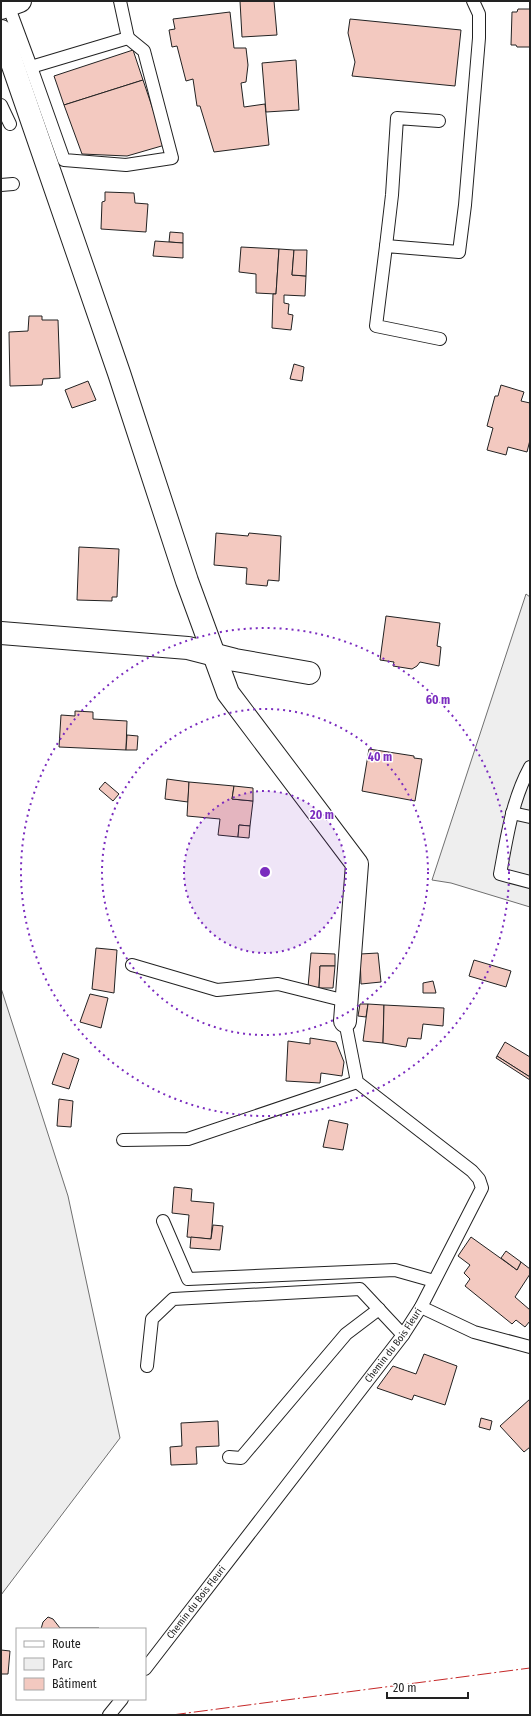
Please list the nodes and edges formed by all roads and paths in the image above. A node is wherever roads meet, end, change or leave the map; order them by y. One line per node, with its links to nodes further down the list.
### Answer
1 (120, 1): 5 (lane)
2 (473, 1): 12 (lane)
3 (10, 5): 6 (lane)
4 (1, 31): 15 (street)
5 (128, 38): 6 (lane); 6 (lane)
6 (31, 67)
7 (1, 105): 9 (lane)
8 (439, 121): 12 (lane)
9 (10, 124)
10 (13, 184): 11 (lane)
11 (1, 185)
12 (386, 246): 13 (lane)
13 (440, 339)
14 (1, 634): 15 (street)
15 (213, 654): 16 (street); 22 (street)
16 (308, 673)
17 (530, 767): 18 (lane)
18 (512, 813): 19 (lane); 20 (lane)
19 (530, 817)
20 (530, 882)
21 (132, 965): 22 (lane)
22 (346, 1011): 23 (lane)
23 (357, 1082): 24 (lane); 26 (lane, Chemin du Bois Fleuri)
24 (123, 1140)
25 (163, 1221): 26 (lane)
26 (434, 1281): 27 (lane, Chemin du Bois Fleuri)
27 (422, 1307): 29 (lane, Chemin du Bois Fleuri); 30 (lane)
28 (379, 1309): 29 (lane); 31 (lane); 32 (lane)
29 (403, 1335): 33 (lane, Chemin du Bois Fleuri)
30 (530, 1347)
31 (148, 1366)
32 (229, 1457)
33 (146, 1668)
34 (121, 1700): 35 (lane)
35 (109, 1715)

